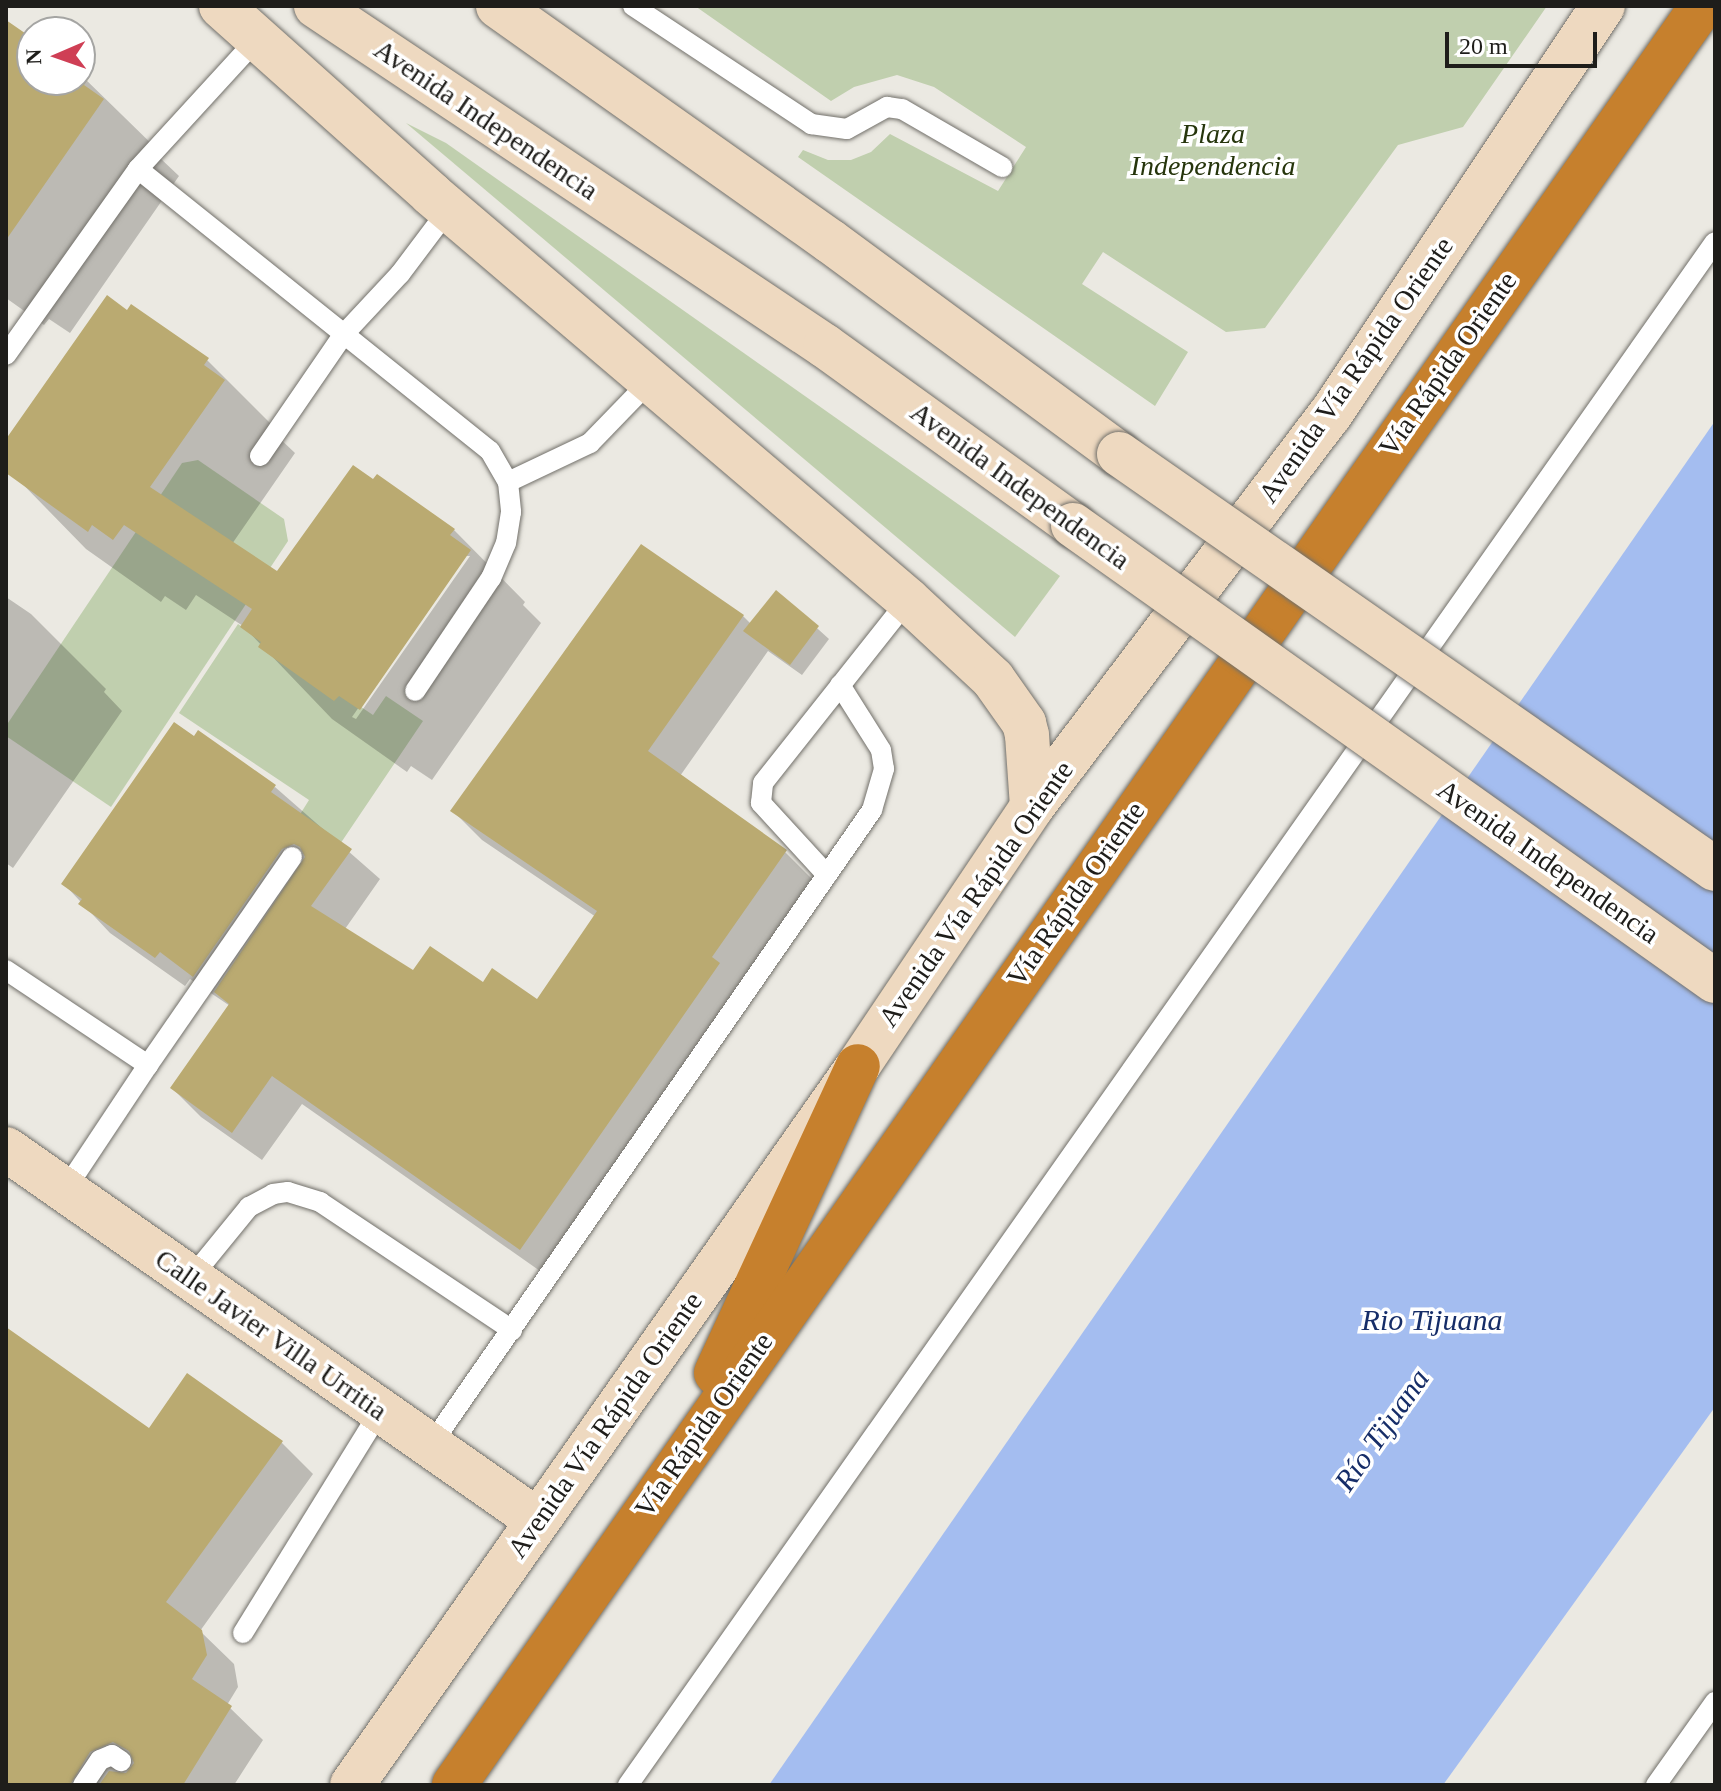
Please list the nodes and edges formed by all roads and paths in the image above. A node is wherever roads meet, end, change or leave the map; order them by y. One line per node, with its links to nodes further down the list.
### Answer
1 (221, 6): 7 (main road)
2 (316, 6): 25 (main road, Avenida Independencia, bridge)
3 (498, 6): 22 (main road, bridge)
4 (633, 6): 8 (lane)
5 (1603, 6): 20 (main road, Avenida Vía Rápida Oriente)
6 (1702, 6): 34 (highway, Vía Rápida Oriente)
7 (256, 40): 9 (lane); 10 (main road)
8 (1002, 167)
9 (138, 169): 12 (lane); 13 (lane)
10 (449, 209): 12 (lane); 14 (main road)
11 (1715, 242): 42 (lane)
12 (344, 334): 15 (lane); 16 (lane)
13 (6, 355)
14 (651, 380): 16 (lane); 17 (main road)
15 (260, 456)
16 (508, 482): 19 (lane)
17 (908, 600): 18 (lane); 20 (main road)
18 (840, 685): 23 (lane); 23 (lane)
19 (415, 691)
20 (1032, 807): 27 (main road, Avenida Vía Rápida Oriente)
21 (292, 857): 26 (lane)
22 (1715, 869)
23 (827, 875): 31 (lane)
24 (6, 970): 26 (lane)
25 (1715, 981)
26 (148, 1065): 29 (lane)
27 (858, 1066): 34 (highway); 35 (main road, Avenida Vía Rápida Oriente)
28 (6, 1149): 29 (main road, Calle Javier Villa Urritia)
29 (65, 1190): 30 (main road, Calle Javier Villa Urritia)
30 (191, 1278): 31 (lane); 32 (main road, Calle Javier Villa Urritia)
31 (512, 1330): 33 (lane)
32 (380, 1411): 33 (main road, Calle Javier Villa Urritia); 36 (lane)
33 (430, 1446): 35 (main road, Calle Javier Villa Urritia)
34 (668, 1477): 41 (highway, Vía Rápida Oriente)
35 (537, 1520): 40 (main road, Avenida Vía Rápida Oriente)
36 (243, 1633)
37 (1715, 1702): 43 (lane)
38 (121, 1761): 39 (lane)
39 (83, 1785)
40 (352, 1785)
41 (454, 1785)
42 (628, 1785)
43 (1656, 1785)

